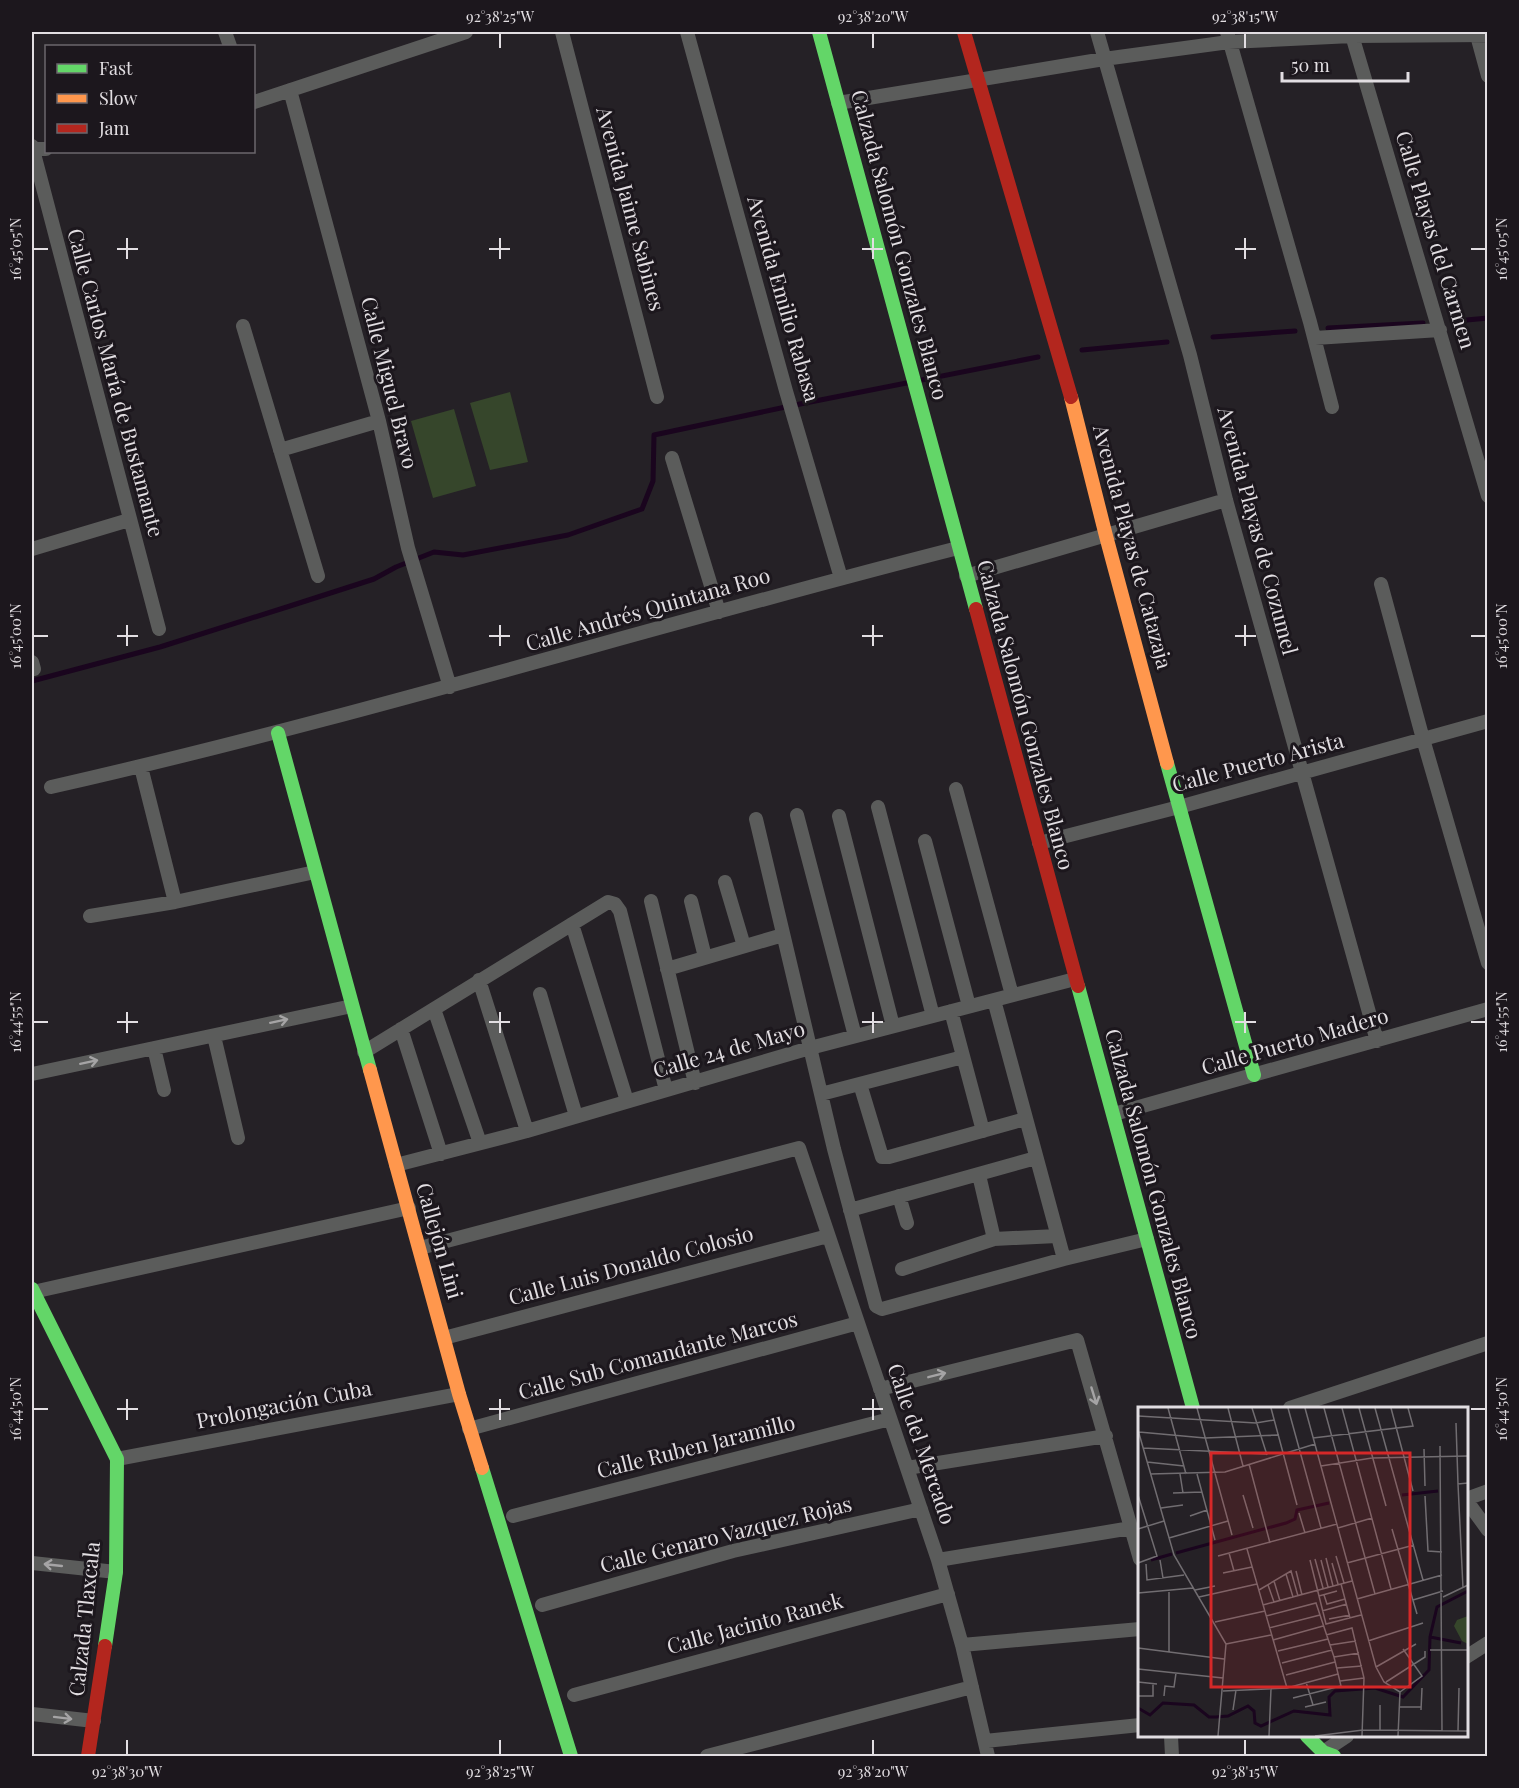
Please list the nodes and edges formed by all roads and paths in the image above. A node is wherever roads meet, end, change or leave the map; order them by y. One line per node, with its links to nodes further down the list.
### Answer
1 (466, 32): 9 (street)
2 (562, 32): 21 (street, Avenida Jaime Sabines)
3 (687, 32): 35 (street, Avenida Emilio Rabasa)
4 (819, 32): 16 (street, Calzada Salomón Gonzales Blanco)
5 (964, 32): 13 (street, Avenida Playas de Catazaja)
6 (1097, 32): 11 (street, Avenida Playas de Cozumel)
7 (1351, 34): 8 (street); 10 (street); 19 (street, Calle Playas del Carmen)
8 (1480, 34): 12 (street)
9 (429, 37): 14 (street)
10 (1228, 37): 11 (street); 20 (street)
11 (1104, 59): 13 (street); 28 (street, Avenida Playas de Cozumel)
12 (1488, 76)
13 (977, 81): 16 (street); 30 (street, Avenida Playas de Catazaja)
14 (290, 90): 15 (street); 23 (street, Calle Miguel Bravo)
15 (255, 102)
16 (838, 103): 31 (street, Calzada Salomón Gonzales Blanco)
17 (35, 148): 29 (street, Calle Carlos María de Bustamante)
18 (243, 326): 25 (street)
19 (1440, 330): 20 (street); 24 (street, Calle Playas del Carmen)
20 (1314, 338): 22 (street)
21 (657, 397)
22 (1332, 407)
23 (379, 421): 25 (street); 39 (street, Calle Miguel Bravo)
24 (1481, 443): 27 (street, Calle Playas del Carmen)
25 (280, 450): 33 (street)
26 (672, 458): 37 (street)
27 (1488, 496)
28 (1226, 500): 30 (street); 44 (street, Avenida Playas de Cozumel)
29 (129, 520): 32 (street); 38 (street, Calle Carlos María de Bustamante)
30 (1106, 536): 34 (street); 48 (street, Avenida Playas de Catazaja)
31 (958, 548): 34 (street, Calzada Salomón Gonzales Blanco); 35 (street, Calle Andrés Quintana Roo)
32 (32, 549)
33 (318, 576)
34 (966, 576): 53 (street, Calzada Salomón Gonzales Blanco)
35 (841, 578): 37 (street, Calle Andrés Quintana Roo)
36 (1381, 584): 42 (street)
37 (719, 612): 39 (street, Calle Andrés Quintana Roo)
38 (159, 629)
39 (450, 687): 41 (street, Calle Andrés Quintana Roo)
40 (1488, 722): 42 (street, Calle Puerto Arista)
41 (278, 733): 43 (street, Calle Andrés Quintana Roo); 54 (street, Callejón Lini)
42 (1423, 740): 44 (street, Calle Puerto Arista); 64 (street)
43 (141, 766): 45 (street, Calle Andrés Quintana Roo); 58 (street)
44 (1301, 774): 48 (street, Calle Puerto Arista); 81 (street, Avenida Playas de Cozumel)
45 (51, 787)
46 (956, 789): 69 (street)
47 (878, 807): 76 (street)
48 (1179, 807): 53 (street, Calle Puerto Arista); 87 (street, Avenida Playas de Catazaja)
49 (796, 815): 80 (street)
50 (839, 816): 77 (street)
51 (756, 819): 61 (street)
52 (925, 841): 72 (street)
53 (1039, 843): 66 (street, Calzada Salomón Gonzales Blanco)
54 (315, 872): 58 (street); 71 (street, Callejón Lini)
55 (725, 882): 62 (street)
56 (651, 901): 65 (street)
57 (691, 901): 63 (street)
58 (175, 902): 59 (street)
59 (90, 916)
60 (572, 924): 67 (street); 91 (street); 93 (street)
61 (783, 935): 62 (street); 83 (street)
62 (744, 946): 63 (street)
63 (705, 957): 65 (street)
64 (1488, 963)
65 (668, 969): 88 (street)
66 (1075, 979): 69 (street, Calle 24 de Mayo); 94 (street, Calzada Salomón Gonzales Blanco)
67 (478, 980): 73 (street); 97 (street)
68 (540, 994): 95 (street)
69 (1011, 996): 70 (street, Calle 24 de Mayo)
70 (994, 1000): 72 (street, Calle 24 de Mayo); 96 (street)
71 (352, 1005): 79 (street, one-way to 71); 84 (street, Callejón Lini)
72 (969, 1006): 75 (street, Calle 24 de Mayo)
73 (434, 1009): 78 (street); 100 (street)
74 (1488, 1009): 81 (street, Calle Puerto Madero)
75 (951, 1011): 76 (street, Calle 24 de Mayo); 85 (street)
76 (933, 1016): 77 (street, Calle 24 de Mayo)
77 (893, 1026): 80 (street, Calle 24 de Mayo)
78 (401, 1029): 84 (street); 101 (street)
79 (214, 1036): 82 (street); 99 (street)
80 (855, 1036): 83 (street, Calle 24 de Mayo)
81 (1377, 1041): 87 (street, Calle Puerto Madero)
82 (154, 1048): 86 (street, one-way to 82); 90 (street)
83 (810, 1048): 88 (street, Calle 24 de Mayo); 92 (street)
84 (364, 1052): 103 (street, Callejón Lini)
85 (963, 1057): 89 (street); 98 (street)
86 (32, 1074)
87 (1254, 1075): 94 (street, Calle Puerto Madero)
88 (694, 1083): 91 (street, Calle 24 de Mayo)
89 (860, 1083): 92 (street); 98 (street)
90 (164, 1090)
91 (666, 1090): 93 (street, Calle 24 de Mayo)
92 (821, 1094): 107 (street)
93 (627, 1101): 95 (street, Calle 24 de Mayo)
94 (1114, 1114): 112 (street, Calzada Salomón Gonzales Blanco)
95 (576, 1116): 97 (street, Calle 24 de Mayo)
96 (1025, 1119): 98 (street); 102 (street)
97 (526, 1131): 100 (street, Calle 24 de Mayo)
98 (983, 1131)
99 (238, 1138)
100 (480, 1143): 101 (street, Calle 24 de Mayo)
101 (441, 1154): 103 (street, Calle 24 de Mayo)
102 (1036, 1158): 104 (street); 110 (street)
103 (396, 1165): 106 (street, Callejón Lini)
104 (979, 1175): 105 (street); 111 (street)
105 (899, 1196): 107 (street); 108 (street)
106 (409, 1208): 113 (street, Callejón Lini); 116 (street)
107 (850, 1210): 114 (street)
108 (907, 1223)
109 (828, 1236): 113 (street, Calle del Mercado); 117 (street, Calle del Mercado); 118 (street, Calle Luis Donaldo Colosio)
110 (1057, 1236): 111 (street); 114 (street)
111 (993, 1239): 115 (street)
112 (1146, 1239): 114 (street); 122 (street, Calzada Salomón Gonzales Blanco)
113 (420, 1248): 118 (street, Callejón Lini)
114 (1064, 1259)
115 (902, 1269)
116 (32, 1291): 127 (street, Calzada Tlaxcala)
117 (858, 1323): 120 (street, Calle del Mercado); 125 (street, Calle Sub Comandante Marcos)
118 (444, 1338): 121 (street, Callejón Lini)
119 (1488, 1343): 123 (street)
120 (880, 1389): 124 (street, Calle del Mercado); 126 (street, one-way to 126)
121 (459, 1394): 125 (street, Callejón Lini); 127 (street, Prolongación Cuba)
122 (1193, 1407)
123 (1293, 1407)
124 (890, 1419): 128 (street, Calle del Mercado); 133 (street, Calle Ruben Jaramillo)
125 (469, 1429): 158 (street, Callejón Lini)
126 (1106, 1436): 128 (street); 134 (street)
127 (117, 1459): 139 (street, Calzada Tlaxcala)
128 (907, 1468): 132 (street, Calle del Mercado)
129 (1488, 1491): 130 (street)
130 (1468, 1500)
131 (1468, 1501): 135 (street)
132 (921, 1509): 137 (street, Calle del Mercado); 141 (street, Calle Genaro Vazquez Rojas)
133 (513, 1516)
134 (1131, 1527): 136 (street); 137 (street)
135 (1488, 1530)
136 (1138, 1552)
137 (938, 1560): 140 (street, Calle del Mercado)
138 (32, 1563): 139 (street, one-way to 138)
139 (116, 1572): 149 (street, Calzada Tlaxcala)
140 (948, 1594): 144 (street, Calle del Mercado); 147 (street, Calle Jacinto Ranek)
141 (542, 1605)
142 (1138, 1629): 144 (street)
143 (1488, 1643): 145 (street)
144 (962, 1645): 146 (street, Calle del Mercado)
145 (1468, 1656)
146 (972, 1687): 154 (street, Calle del Mercado); 155 (street)
147 (573, 1695)
148 (32, 1714): 149 (street, one-way to 149)
149 (94, 1721): 157 (street, Calzada Tlaxcala)
150 (1138, 1725): 154 (street)
151 (1171, 1737): 161 (street)
152 (1308, 1737): 156 (street)
153 (1346, 1737): 156 (street)
154 (986, 1741): 160 (street, Calle del Mercado)
155 (727, 1754): 159 (street)
156 (1328, 1754)
157 (88, 1756)
158 (571, 1756)
159 (707, 1756)
160 (988, 1756)
161 (1172, 1756)

